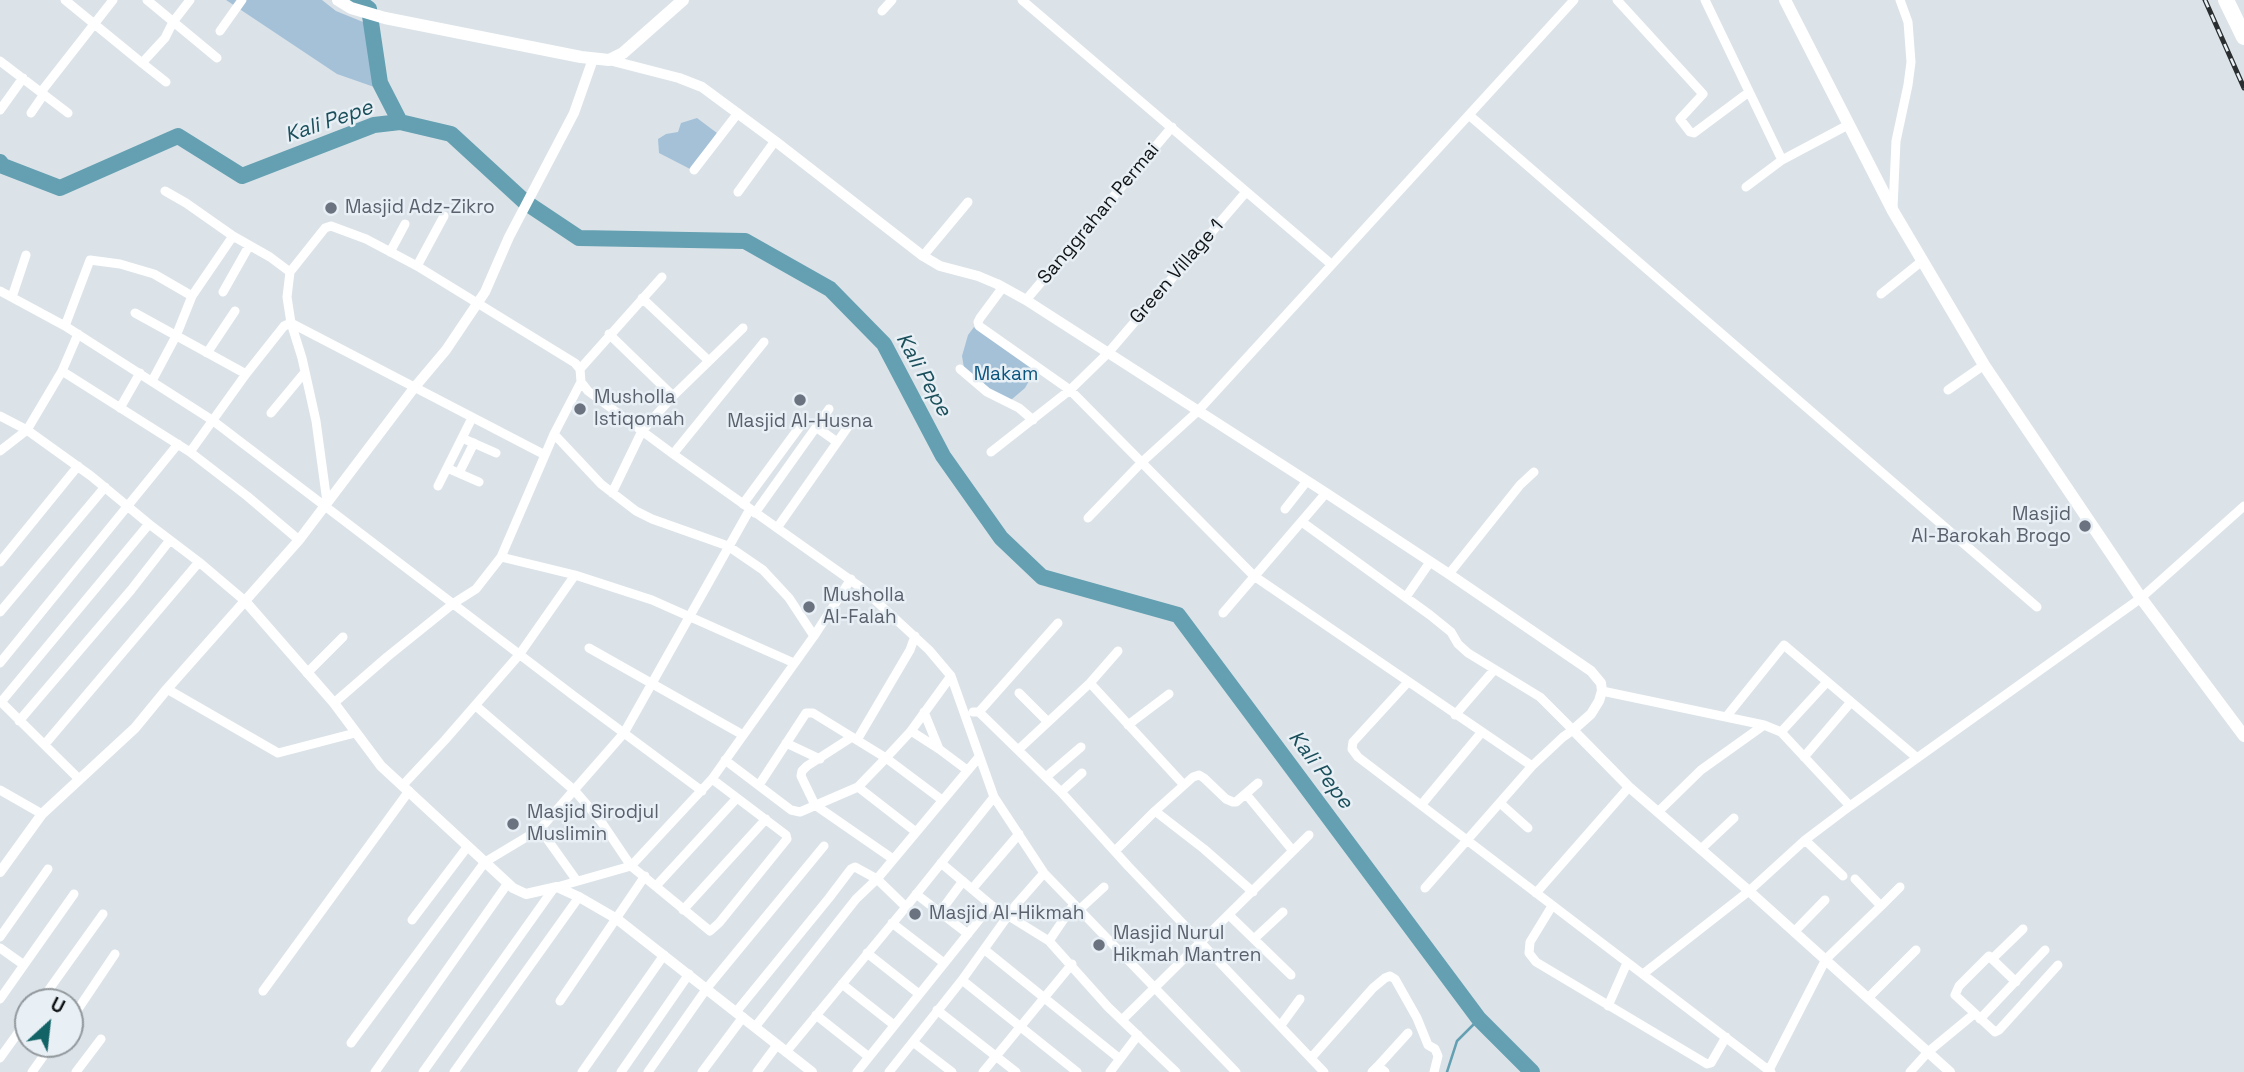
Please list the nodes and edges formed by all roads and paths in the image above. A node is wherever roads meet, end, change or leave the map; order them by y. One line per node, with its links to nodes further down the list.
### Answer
1 (65, 0): 18 (street)
2 (113, 0): 18 (street)
3 (147, 0): 17 (street)
4 (190, 0): 17 (street)
5 (242, 0): 19 (street)
6 (338, 0): 22 (main road)
7 (683, 0): 23 (main road)
8 (892, 0): 16 (street)
9 (1021, 0): 36 (street)
10 (1574, 0): 34 (street)
11 (1616, 0): 28 (street)
12 (1705, 0): 28 (street)
13 (1785, 0): 35 (main road)
14 (1900, 0): 45 (street)
15 (2226, 0): 20 (highway)
16 (882, 11)
17 (173, 22): 21 (street); 25 (street)
18 (93, 25): 25 (street); 29 (street)
19 (220, 31)
20 (2244, 37)
21 (217, 58)
22 (593, 59): 23 (main road); 66 (street)
23 (609, 60): 33 (street)
24 (0, 61): 26 (street)
25 (142, 63): 27 (street)
26 (23, 78): 29 (street); 30 (street)
27 (166, 82)
28 (1749, 92): 38 (street)
29 (43, 93): 31 (street); 32 (street)
30 (0, 110)
31 (31, 113)
32 (68, 113)
33 (738, 113): 37 (street); 39 (street)
34 (1469, 115): 54 (street); 151 (street)
35 (1848, 125): 38 (street); 45 (main road)
36 (1172, 127): 43 (street); 65 (street, Sanggrahan Permai)
37 (775, 141): 42 (street); 52 (street)
38 (1782, 160): 40 (street)
39 (694, 170)
40 (1746, 187)
41 (165, 191): 48 (street)
42 (738, 192)
43 (1246, 192): 54 (street); 77 (street, Green Village 1)
44 (968, 202): 52 (street)
45 (1893, 211): 53 (main road)
46 (444, 216): 55 (street)
47 (405, 224): 50 (street)
48 (233, 236): 49 (street); 62 (street)
49 (249, 246): 56 (street); 60 (street)
50 (390, 252): 55 (street); 56 (street)
51 (26, 255): 63 (street)
52 (923, 256): 58 (street)
53 (1922, 261): 61 (street); 79 (main road)
54 (1331, 264): 94 (street)
55 (417, 266): 66 (street)
56 (290, 272): 69 (street)
57 (662, 277): 64 (street)
58 (1003, 288): 65 (street); 89 (street)
59 (0, 291): 63 (street)
60 (223, 292)
61 (1881, 294)
62 (192, 296): 70 (street); 74 (street)
63 (12, 297): 70 (street)
64 (642, 298): 73 (street); 78 (street)
65 (1026, 300): 77 (street)
66 (479, 304): 80 (street); 88 (street)
67 (235, 311): 76 (street)
68 (135, 313): 74 (street)
69 (291, 323): 83 (street); 85 (street); 88 (street)
70 (65, 326): 72 (street)
71 (743, 328): 78 (street)
72 (78, 334): 82 (street); 84 (street)
73 (609, 334): 80 (street); 91 (street)
74 (176, 337): 76 (street); 86 (street)
75 (764, 342): 114 (street)
76 (207, 353): 85 (street)
77 (1108, 353): 89 (street, Green Village 1); 94 (street)
78 (709, 361): 91 (street)
79 (1984, 365): 90 (street); 148 (main road)
80 (580, 369): 87 (street)
81 (960, 369): 99 (street)
82 (62, 371): 92 (street); 103 (street)
83 (305, 372): 95 (street); 127 (street)
84 (140, 373): 86 (street); 92 (street)
85 (246, 374): 98 (street)
86 (152, 381): 98 (street)
87 (581, 382): 104 (street); 105 (street)
88 (414, 388): 97 (street); 127 (street)
89 (1070, 390): 99 (street, Green Village 1); 116 (street)
90 (1948, 390)
91 (673, 396): 104 (street)
92 (120, 408): 109 (street)
93 (829, 410): 102 (street)
94 (1198, 411): 116 (street); 121 (street)
95 (271, 413)
96 (0, 416): 103 (street)
97 (472, 418): 106 (street); 115 (street)
98 (212, 420): 111 (street); 127 (street)
99 (1033, 420): 112 (street, Green Village 1)
100 (850, 424): 108 (street)
101 (801, 425): 130 (street)
102 (816, 428): 108 (street); 130 (street)
103 (27, 430): 110 (street); 117 (street)
104 (642, 431): 114 (street); 126 (street)
105 (554, 434): 115 (street); 126 (street)
106 (462, 438): 107 (street); 118 (street)
107 (474, 443): 113 (street); 120 (street)
108 (837, 443): 135 (street)
109 (178, 444): 111 (street); 128 (street)
110 (0, 451)
111 (190, 452): 137 (street)
112 (991, 452)
113 (496, 453)
114 (673, 454): 130 (street)
115 (545, 455): 139 (street)
116 (1142, 462): 132 (street); 145 (street)
117 (78, 466): 124 (street); 140 (street)
118 (447, 468): 120 (street); 123 (street)
119 (1534, 472): 143 (street)
120 (459, 473): 122 (street)
121 (1307, 481): 125 (street); 131 (street)
122 (479, 482)
123 (438, 485)
124 (105, 487): 128 (street); 152 (street)
125 (1326, 493): 133 (street); 142 (street)
126 (612, 494): 138 (street)
127 (326, 504): 137 (street); 150 (street)
128 (128, 506): 134 (street); 162 (street)
129 (2244, 506): 148 (street)
130 (749, 509): 135 (street); 138 (street)
131 (1285, 509)
132 (1088, 519)
133 (1303, 522): 145 (street); 147 (street)
134 (149, 524): 136 (street); 175 (street)
135 (777, 528): 146 (street)
136 (170, 540): 141 (street); 184 (street)
137 (299, 540): 149 (street)
138 (728, 546): 154 (street); 156 (street)
139 (501, 557): 144 (street); 150 (street)
140 (0, 562)
141 (199, 562): 149 (street); 198 (street)
142 (1430, 562): 143 (street); 147 (street)
143 (1449, 574): 172 (street)
144 (575, 575): 154 (street); 161 (street)
145 (1254, 576): 153 (street); 168 (street)
146 (851, 579): 156 (street); 157 (street)
147 (1406, 597): 164 (street)
148 (2141, 598): 195 (main road); 204 (street)
149 (245, 601): 165 (street); 171 (street)
150 (454, 604): 161 (street); 177 (street)
151 (2037, 607)
152 (0, 612)
153 (1223, 612)
154 (690, 615): 163 (street); 169 (street)
155 (1058, 623): 180 (street)
156 (814, 636): 163 (street)
157 (915, 636): 166 (street); 196 (street)
158 (343, 637): 165 (street)
159 (589, 648): 169 (street)
160 (1118, 651): 170 (street)
161 (519, 655): 178 (street); 192 (street)
162 (0, 663)
163 (794, 663): 194 (street)
164 (1494, 670): 182 (street); 188 (street)
165 (307, 673): 177 (street)
166 (951, 676): 179 (street); 181 (street)
167 (1827, 681): 176 (street); 183 (street); 190 (street)
168 (1408, 682): 182 (street); 229 (street)
169 (651, 683): 192 (street); 194 (street)
170 (1090, 683): 185 (street); 186 (street)
171 (167, 689): 191 (street); 212 (street)
172 (1602, 691): 183 (street); 188 (street)
173 (1019, 694): 185 (street)
174 (1169, 694): 186 (street)
175 (1, 701): 184 (street)
176 (1851, 702): 203 (street); 204 (street)
177 (334, 703): 191 (street)
178 (475, 706): 219 (street); 221 (street)
179 (924, 712): 189 (street); 200 (street)
180 (979, 712): 181 (street); 201 (street)
181 (965, 713): 202 (street)
182 (1455, 715): 193 (street)
183 (1726, 717): 187 (street)
184 (19, 720): 198 (street)
185 (1048, 722): 201 (street)
186 (1128, 725): 215 (street)
187 (1764, 725): 190 (street); 233 (street)
188 (1573, 730): 208 (street); 218 (street)
189 (911, 732): 200 (street); 205 (street)
190 (1781, 732): 203 (street)
191 (355, 733): 219 (street)
192 (624, 733): 221 (street); 222 (street)
193 (1481, 733): 208 (street); 229 (street)
194 (743, 735): 207 (street)
195 (2244, 736)
196 (854, 738): 197 (street); 205 (street); 206 (street)
197 (786, 743): 206 (street); 216 (street)
198 (45, 744): 212 (street)
199 (1081, 747): 211 (street)
200 (939, 749): 209 (street)
201 (1018, 750): 211 (street)
202 (979, 757): 209 (street); 225 (street)
203 (1804, 757): 231 (street)
204 (1916, 757): 231 (street)
205 (886, 758): 217 (street); 227 (street)
206 (820, 759): 230 (street)
207 (725, 761): 213 (street); 216 (street)
208 (1532, 766): 228 (street)
209 (967, 770): 227 (street)
210 (1082, 773): 223 (street)
211 (1046, 777): 223 (street)
212 (79, 779): 234 (street)
213 (712, 779): 222 (street); 226 (street)
214 (1258, 783): 224 (street)
215 (1183, 784): 224 (street); 232 (street)
216 (760, 785): 230 (street)
217 (858, 787): 230 (street); 239 (street)
218 (1629, 787): 233 (street); 271 (street)
219 (406, 788): 244 (street); 320 (street)
220 (0, 790): 234 (street)
221 (575, 790): 238 (street); 252 (street)
222 (702, 791): 252 (street)
223 (1062, 792): 247 (street)
224 (1246, 794): 248 (street)
225 (994, 797): 240 (street); 251 (street)
226 (737, 798): 236 (street); 263 (street)
227 (942, 800): 239 (street)
228 (1500, 803): 237 (street); 242 (street)
229 (1422, 804): 242 (street)
230 (815, 805): 249 (street)
231 (1850, 806): 243 (street)
232 (1155, 811): 247 (street); 270 (street)
233 (1659, 811): 246 (street)
234 (42, 814): 254 (street)
235 (1734, 818): 246 (street)
236 (766, 819): 281 (street); 281 (street)
237 (1528, 828)
238 (540, 829): 250 (street); 260 (street)
239 (916, 831): 249 (street)
240 (1019, 834): 255 (street); 268 (street)
241 (1309, 835): 248 (street)
242 (1467, 839): 267 (street); 271 (street)
243 (1805, 840): 257 (street); 269 (street)
244 (468, 846): 250 (street); 288 (street)
245 (824, 846): 318 (street)
246 (1701, 849): 269 (street)
247 (1115, 851): 296 (street)
248 (1293, 851): 270 (street)
249 (893, 859): 258 (street)
250 (485, 862): 262 (street); 344 (street)
251 (941, 863): 261 (street); 273 (street)
252 (631, 866): 256 (street); 260 (street)
253 (48, 869): 293 (street)
254 (0, 872)
255 (1044, 873): 277 (street); 286 (street)
256 (645, 876): 263 (street); 287 (street)
257 (1843, 876)
258 (877, 879): 280 (street); 330 (street); 336 (street)
259 (1855, 879): 279 (street)
260 (577, 881): 266 (street)
261 (963, 881): 268 (street); 282 (street)
262 (508, 883): 266 (street); 356 (street)
263 (656, 886): 281 (street)
264 (1104, 887): 277 (street)
265 (1900, 887): 279 (street)
266 (556, 888): 274 (street); 357 (street)
267 (1425, 888)
268 (972, 889): 276 (street)
269 (1749, 891): 291 (street); 313 (street)
270 (1253, 892): 285 (street)
271 (1536, 893): 278 (street)
272 (74, 894): 309 (street)
273 (916, 894): 280 (street); 282 (street)
274 (579, 897): 287 (street); 358 (street)
275 (1825, 900): 291 (street)
276 (991, 905): 286 (street); 292 (street)
277 (1077, 906): 295 (street); 319 (street)
278 (1552, 906): 306 (street); 328 (street)
279 (1881, 906): 304 (street)
280 (906, 907): 289 (street)
281 (683, 910)
282 (940, 912): 292 (street)
283 (1283, 912): 294 (street)
284 (103, 914): 317 (street)
285 (1229, 915): 294 (street); 296 (street)
286 (1009, 916): 295 (street); 298 (street)
287 (617, 919): 303 (street); 327 (street)
288 (412, 920)
289 (892, 923): 301 (street); 307 (street)
290 (2023, 929): 305 (street)
291 (1794, 932): 304 (street)
292 (968, 934): 307 (street)
293 (0, 937)
294 (1255, 938): 312 (street)
295 (1049, 941): 308 (street)
296 (1201, 943): 319 (street); 335 (street)
297 (0, 948): 309 (street)
298 (985, 950): 314 (street); 322 (street)
299 (1916, 950): 323 (street)
300 (2045, 950): 315 (street)
301 (867, 953): 316 (street); 321 (street)
302 (115, 954): 326 (street)
303 (664, 955): 311 (street); 359 (street)
304 (1826, 959): 323 (street); 354 (street)
305 (1992, 959): 315 (street); 332 (street)
306 (1627, 962): 313 (street); 328 (street)
307 (944, 963): 321 (street)
308 (1072, 964): 322 (street); 333 (street)
309 (23, 965): 324 (street)
310 (2057, 965): 332 (street)
311 (689, 974): 318 (street); 360 (street)
312 (1292, 975)
313 (1643, 975): 340 (street)
314 (962, 980): 329 (street); 337 (street)
315 (2016, 982): 332 (street)
316 (842, 984): 331 (street); 334 (street)
317 (50, 988)
318 (707, 988): 330 (street); 361 (street)
319 (1153, 988): 333 (street); 373 (street)
320 (263, 991)
321 (919, 994): 334 (street)
322 (1044, 997): 337 (street); 351 (street)
323 (1868, 998): 346 (street)
324 (0, 999)
325 (1300, 999): 335 (street)
326 (84, 1000)
327 (560, 1001)
328 (1608, 1006): 340 (street)
329 (937, 1010): 343 (street); 348 (street)
330 (739, 1015): 336 (street); 362 (street)
331 (816, 1015): 345 (street); 347 (street)
332 (1977, 1016): 346 (street)
333 (1122, 1020): 339 (street)
334 (894, 1025): 347 (street)
335 (1281, 1025): 350 (street)
336 (755, 1027): 345 (street)
337 (1019, 1027): 348 (street); 370 (street)
338 (1408, 1033): 352 (street)
339 (1138, 1035): 351 (street); 372 (street)
340 (1726, 1037): 354 (street)
341 (14, 1038): 349 (street)
342 (101, 1038): 355 (street)
343 (913, 1042): 366 (street); 367 (street)
344 (351, 1043)
345 (782, 1048): 363 (street); 364 (street)
346 (1928, 1052): 375 (street); 376 (street)
347 (869, 1057): 365 (street)
348 (995, 1057): 368 (street); 369 (street)
349 (0, 1058)
350 (1311, 1058): 353 (street); 374 (street)
351 (1120, 1059): 371 (street)
352 (1379, 1070)
353 (1322, 1071)
354 (1769, 1071)
355 (76, 1072)
356 (375, 1072)
357 (423, 1072)
358 (454, 1072)
359 (582, 1072)
360 (621, 1072)
361 (648, 1072)
362 (702, 1072)
363 (757, 1072)
364 (811, 1072)
365 (857, 1072)
366 (891, 1072)
367 (952, 1072)
368 (983, 1072)
369 (1016, 1072)
370 (1077, 1072)
371 (1110, 1072)
372 (1176, 1072)
373 (1236, 1072)
374 (1434, 1072)
375 (1910, 1072)
376 (1950, 1072)

